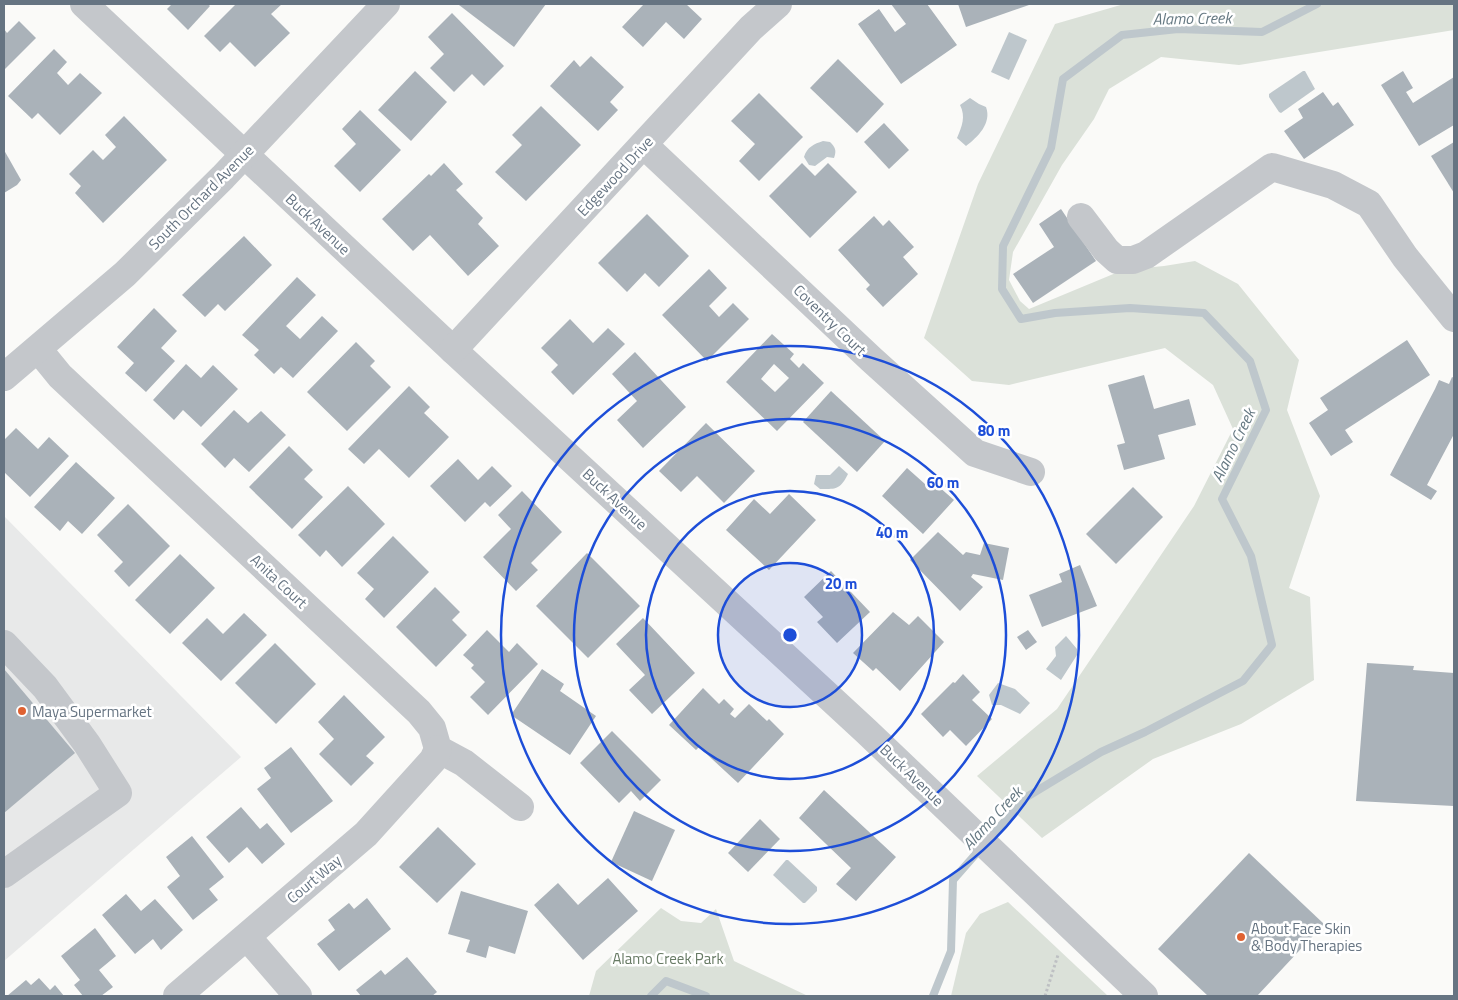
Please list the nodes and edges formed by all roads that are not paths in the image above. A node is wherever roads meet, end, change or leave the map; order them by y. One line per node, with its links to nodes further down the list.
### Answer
1 (84, 4): 5 (street, Buck Avenue)
2 (386, 4): 5 (street, South Orchard Avenue)
3 (778, 4): 4 (street, Edgewood Drive)
4 (644, 144): 9 (street, Edgewood Drive); 11 (street, Coventry Court)
5 (244, 155): 8 (street, South Orchard Avenue); 9 (street, Buck Avenue)
6 (1081, 217): 7 (street)
7 (1454, 318)
8 (38, 349): 10 (street, South Orchard Avenue); 13 (street, Anita Court)
9 (453, 350): 19 (street, Buck Avenue)
10 (4, 377)
11 (1031, 472)
12 (4, 644): 15 (street)
13 (438, 749): 14 (street); 16 (street, Court Way)
14 (520, 807)
15 (4, 874)
16 (247, 936): 17 (street, Court Way); 18 (street)
17 (177, 996)
18 (298, 996)
19 (1144, 996)

